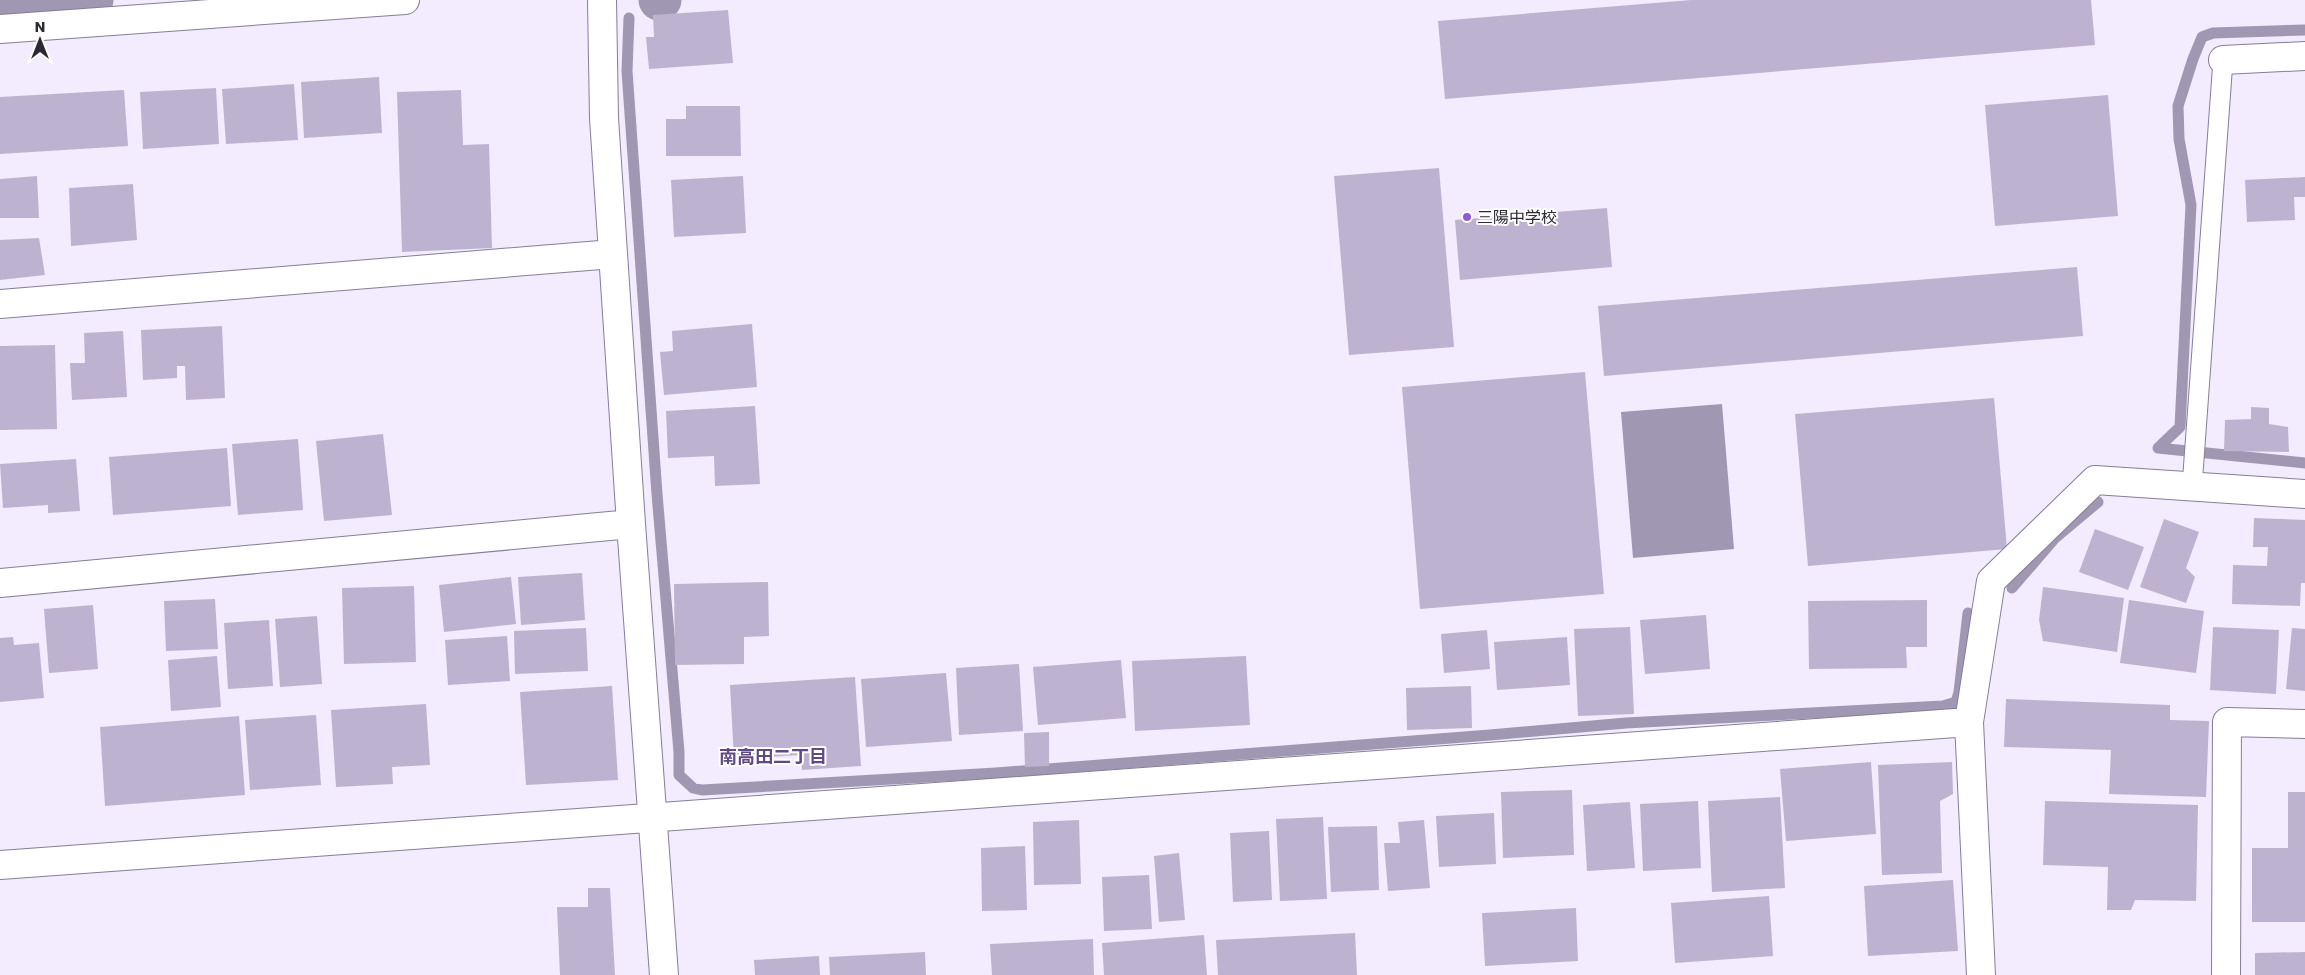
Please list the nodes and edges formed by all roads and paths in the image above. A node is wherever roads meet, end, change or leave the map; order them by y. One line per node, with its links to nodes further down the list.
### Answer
1 (406, 0): 3 (street)
2 (602, 0): 6 (street)
3 (0, 29)
4 (2305, 56): 5 (street)
5 (2223, 60): 8 (lane)
6 (613, 254): 7 (street); 10 (street)
7 (0, 304)
8 (2193, 477): 9 (street); 12 (street)
9 (2305, 494)
10 (631, 524): 11 (street); 14 (street)
11 (0, 583)
12 (1969, 722): 14 (street); 17 (street)
13 (2305, 724): 18 (street)
14 (653, 816): 15 (street); 16 (street)
15 (0, 865)
16 (664, 975)
17 (1981, 975)
18 (2226, 975)

